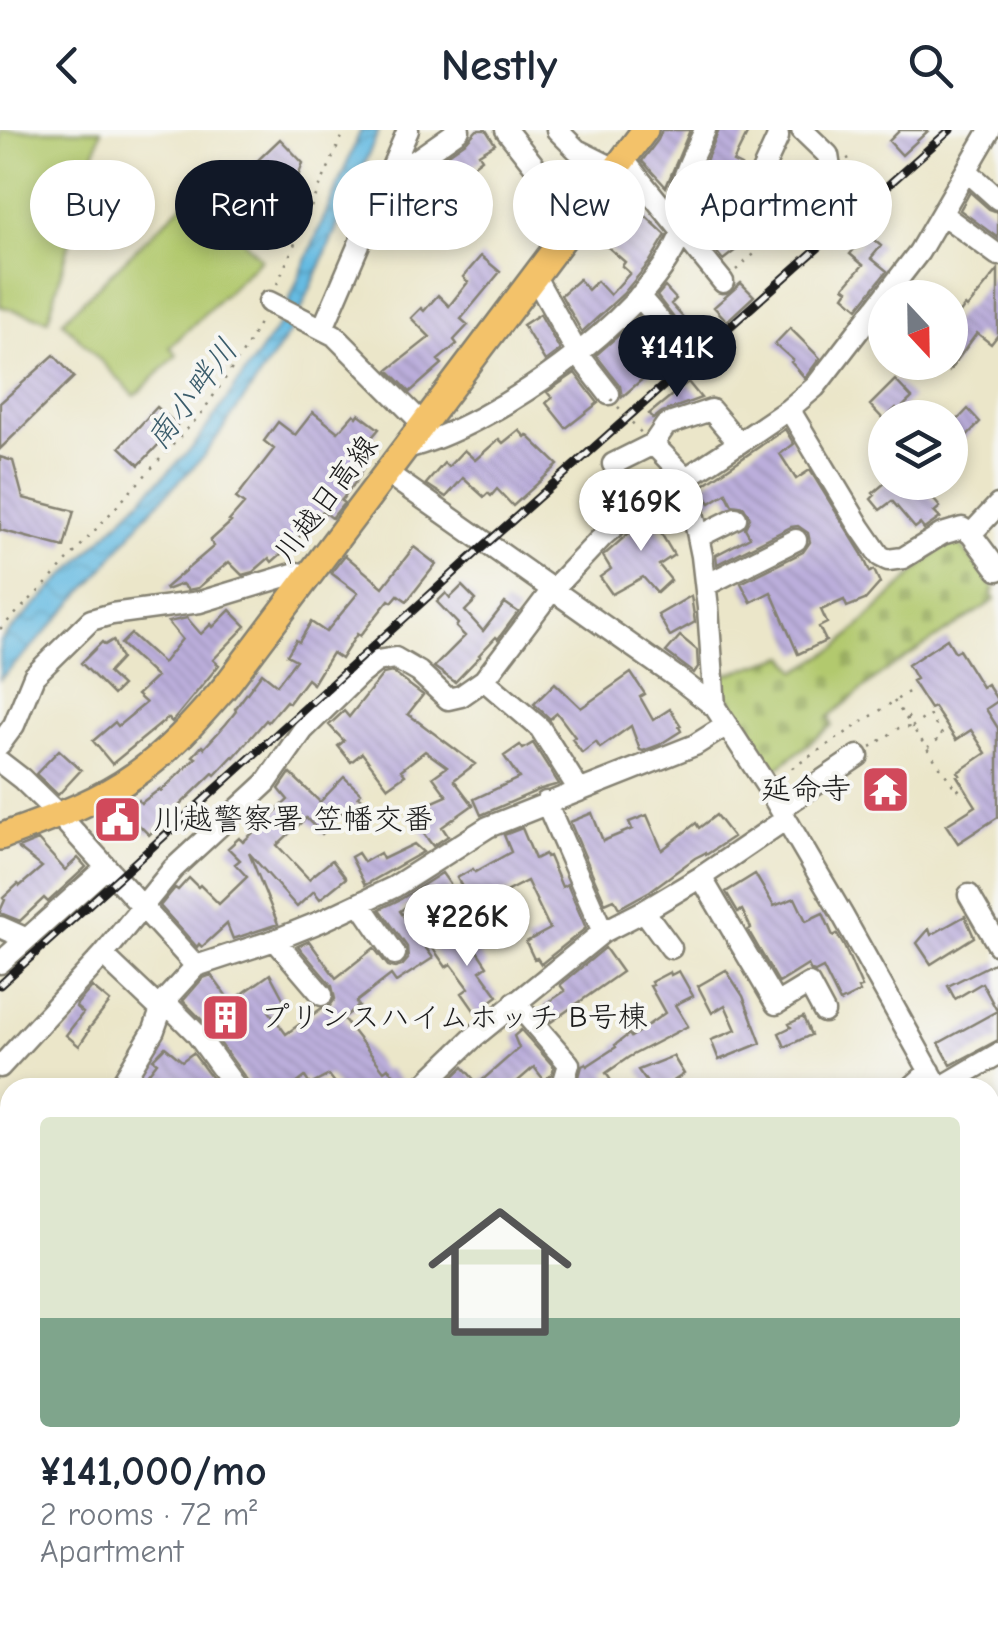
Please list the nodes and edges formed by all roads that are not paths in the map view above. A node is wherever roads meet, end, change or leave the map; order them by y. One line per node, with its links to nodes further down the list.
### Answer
1 (408, 130): 28 (street)
2 (459, 130): 10 (street)
3 (506, 130): 11 (street)
4 (557, 130): 12 (street)
5 (645, 130): 13 (main road, 川越日高線)
6 (705, 130): 14 (street)
7 (777, 130): 8 (street)
8 (802, 130)
9 (990, 130): 15 (street)
10 (416, 160)
11 (530, 160)
12 (607, 160)
13 (622, 160)
14 (693, 160)
15 (967, 171): 17 (street); 19 (street)
16 (645, 192): 18 (street)
17 (998, 199)
18 (665, 214)
19 (942, 214): 23 (street); 32 (street)
20 (555, 250): 24 (main road, 川越日高線)
21 (673, 250): 26 (street)
22 (696, 250): 25 (street)
23 (998, 255)
24 (535, 277): 30 (street); 33 (main road, 川越日高線)
25 (723, 282)
26 (639, 296): 29 (street); 30 (street)
27 (269, 302): 28 (street)
28 (323, 328): 33 (street)
29 (667, 329)
30 (578, 354): 31 (street); 36 (street)
31 (610, 397)
32 (789, 409): 35 (street); 42 (street)
33 (424, 424): 36 (main road, 川越日高線)
34 (648, 440): 35 (street); 37 (street); 39 (street)
35 (739, 442): 39 (street)
36 (406, 448): 38 (main road, 川越日高線)
37 (614, 464)
38 (387, 472): 46 (main road, 川越日高線); 48 (street)
39 (686, 478): 43 (street); 48 (street)
40 (998, 506): 42 (street)
41 (736, 518): 43 (street)
42 (971, 534): 45 (street)
43 (698, 537): 47 (street)
44 (796, 540): 47 (street)
45 (998, 570)
46 (309, 575): 52 (street); 58 (main road, 川越日高線)
47 (706, 585): 50 (street)
48 (552, 590): 49 (street); 50 (street)
49 (484, 680): 55 (street); 64 (street)
50 (714, 707): 51 (street)
51 (727, 725): 55 (street); 57 (street)
52 (0, 744)
53 (858, 756): 57 (street)
54 (0, 762): 58 (street)
55 (580, 790): 56 (street)
56 (546, 802): 63 (street); 68 (street)
57 (783, 814): 61 (street); 87 (street)
58 (59, 815): 59 (main road, 川越日高線); 60 (street)
59 (0, 837)
60 (106, 868): 64 (street); 69 (street)
61 (701, 877): 65 (street); 80 (street)
62 (969, 895): 66 (street)
63 (360, 902): 70 (street); 73 (street)
64 (143, 908): 74 (street); 76 (street)
65 (644, 912): 68 (street); 72 (street)
66 (991, 918): 71 (street)
67 (0, 927): 69 (street)
68 (603, 932): 78 (street)
69 (27, 939): 75 (street)
70 (275, 940): 76 (street); 77 (street)
71 (998, 945)
72 (670, 948)
73 (396, 954)
74 (102, 956): 79 (street); 82 (street)
75 (0, 963)
76 (196, 966): 79 (street)
77 (322, 995)
78 (515, 1002): 85 (street); 86 (street)
79 (163, 1006): 83 (street); 84 (street)
80 (824, 1012)
81 (998, 1054): 88 (street)
82 (0, 1067)
83 (126, 1078)
84 (229, 1078)
85 (431, 1078)
86 (565, 1078)
87 (934, 1078)
88 (945, 1078)

